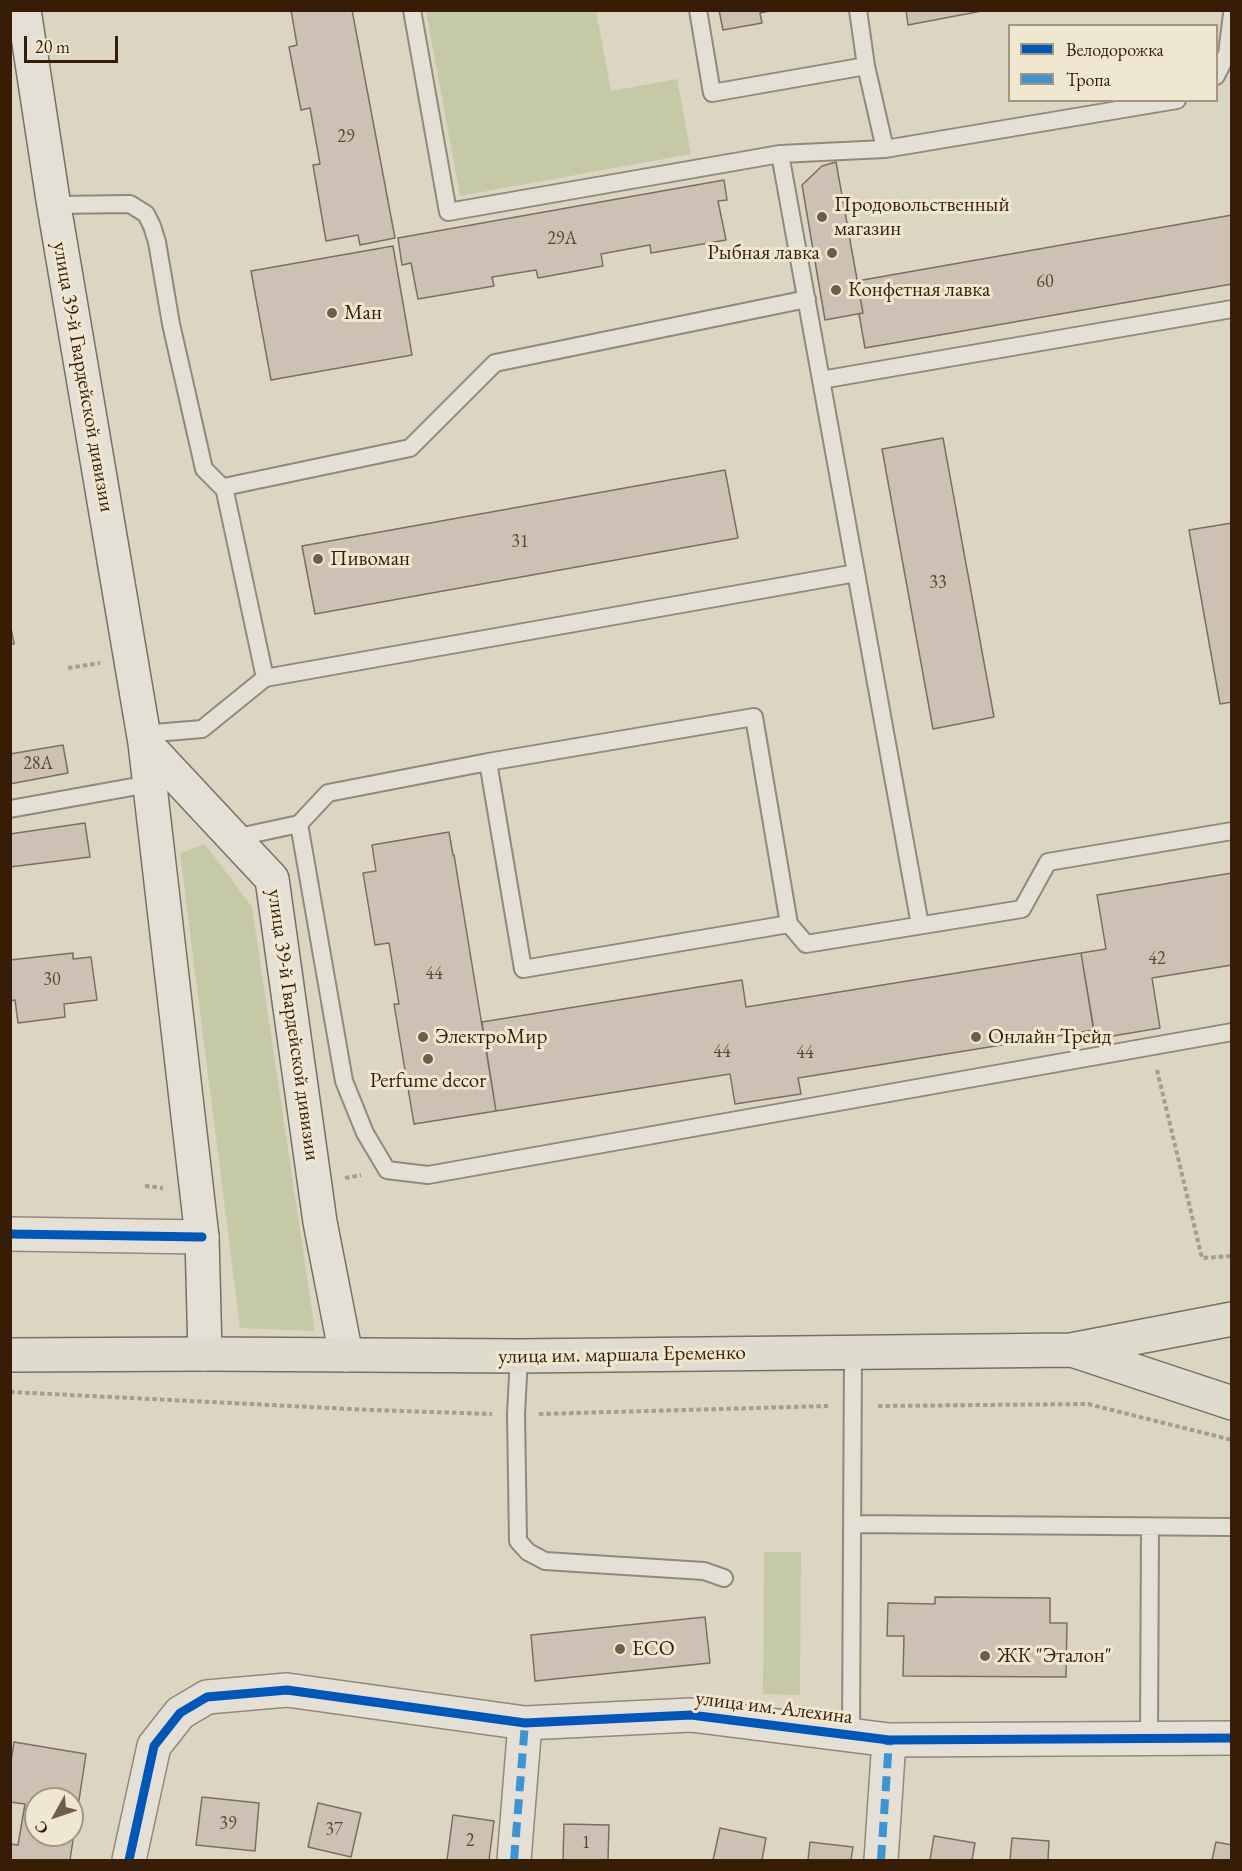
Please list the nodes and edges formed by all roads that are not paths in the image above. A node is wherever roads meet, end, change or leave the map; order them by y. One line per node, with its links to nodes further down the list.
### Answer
1 (24, 10): 11 (main road, улица 39-й Гвардейской дивизии)
2 (411, 10): 10 (lane)
3 (698, 10): 6 (lane)
4 (858, 10): 6 (lane)
5 (1232, 14): 7 (lane)
6 (867, 66): 9 (lane)
7 (1218, 72)
8 (1165, 102): 9 (lane)
9 (885, 149): 10 (lane)
10 (780, 153): 12 (lane)
11 (54, 205): 15 (lane); 18 (main road, улица 39-й Гвардейской дивизии)
12 (807, 299): 14 (lane); 15 (lane)
13 (1232, 309): 14 (lane)
14 (821, 380): 16 (lane)
15 (225, 490): 17 (lane)
16 (856, 573): 17 (lane); 26 (lane)
17 (265, 678): 18 (lane)
18 (144, 739): 20 (main road, улица 39-й Гвардейской дивизии); 24 (main road, улица 39-й Гвардейской дивизии)
19 (488, 762): 22 (lane); 25 (lane); 25 (lane)
20 (149, 784): 21 (lane); 29 (main road, улица 39-й Гвардейской дивизии)
21 (10, 809)
22 (299, 824): 24 (lane); 27 (lane)
23 (1232, 831): 26 (lane)
24 (234, 838): 35 (main road, улица 39-й Гвардейской дивизии)
25 (789, 924): 26 (lane)
26 (920, 926)
27 (1232, 1032)
28 (10, 1234): 29 (main road)
29 (202, 1237): 34 (main road, улица 39-й Гвардейской дивизии)
30 (1232, 1319): 31 (highway, улица им. маршала Еременко)
31 (1071, 1350): 32 (highway, улица им. маршала Еременко); 37 (highway)
32 (853, 1353): 36 (highway, улица им. маршала Еременко); 38 (lane)
33 (10, 1354): 34 (highway, улица им. маршала Еременко)
34 (205, 1354): 35 (highway, улица им. маршала Еременко)
35 (346, 1355): 36 (highway, улица им. маршала Еременко)
36 (519, 1356): 41 (lane)
37 (1232, 1403)
38 (852, 1524): 39 (lane); 43 (lane)
39 (1150, 1527): 40 (lane); 44 (lane)
40 (1232, 1527)
41 (723, 1578)
42 (525, 1723): 43 (main road, улица им. Алехина); 47 (main road, улица им. Алехина); 48 (main road)
43 (851, 1735): 46 (main road, улица им. Алехина)
44 (1149, 1737): 45 (main road, улица им. Алехина); 46 (main road, улица им. Алехина)
45 (1232, 1738)
46 (889, 1740): 49 (main road)
47 (129, 1860)
48 (514, 1860)
49 (881, 1860)

